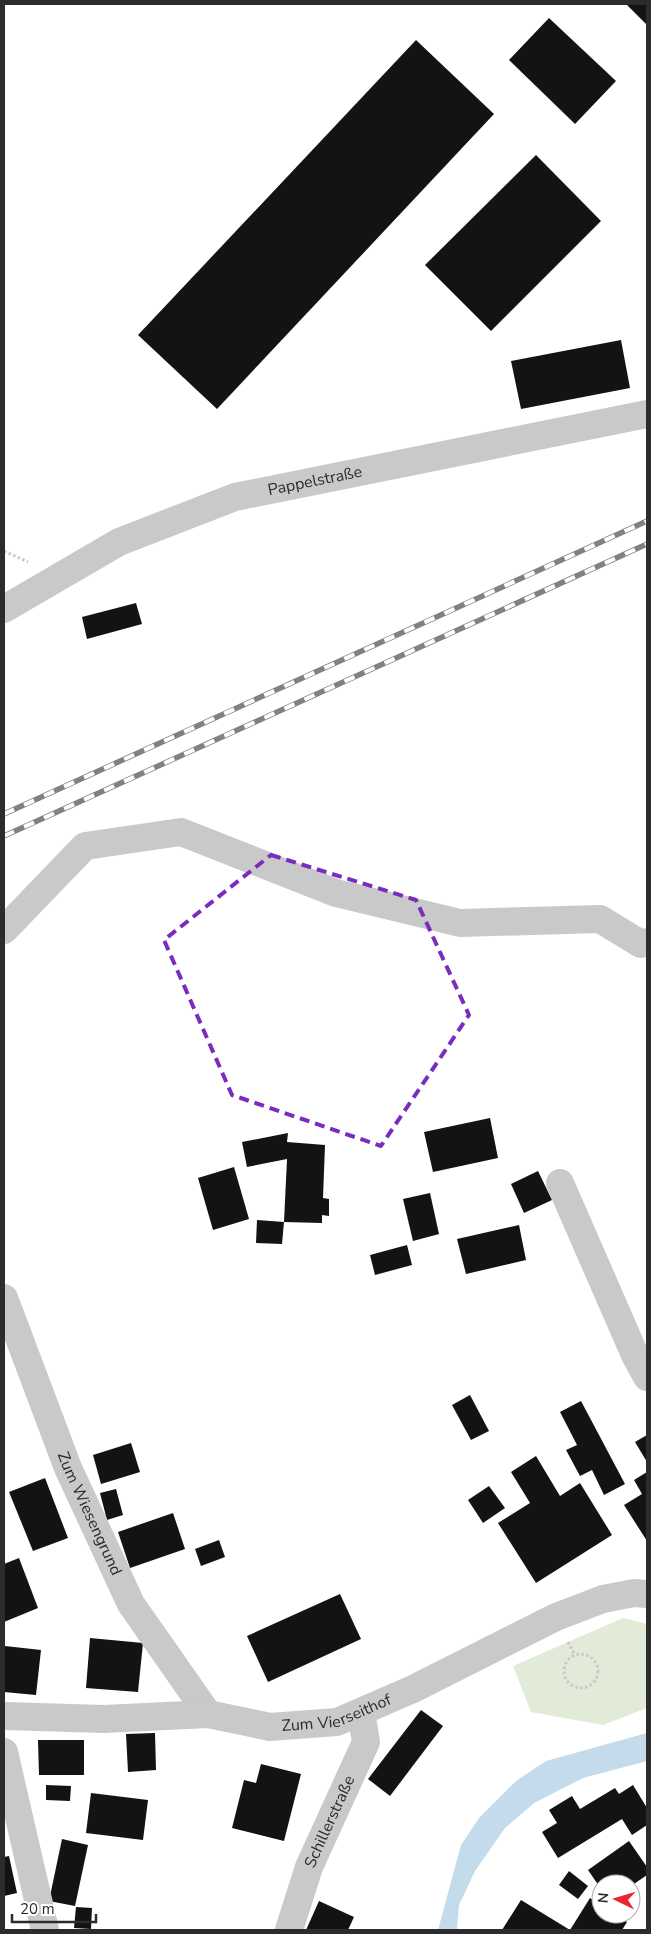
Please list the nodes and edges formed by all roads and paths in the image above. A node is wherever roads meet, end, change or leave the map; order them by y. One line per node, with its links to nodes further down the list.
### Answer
1 (647, 414): 2 (street, Pappelstraße)
2 (4, 609)
3 (4, 930): 4 (street)
4 (647, 942)
5 (560, 1183): 7 (street)
6 (4, 1298): 11 (street, Zum Wiesengrund)
7 (647, 1377)
8 (647, 1594): 10 (street, Zum Vierseithof)
9 (570, 1685): 9 (path)
10 (361, 1712): 11 (street, Zum Vierseithof); 15 (street, Schillerstraße)
11 (208, 1714): 12 (street, Zum Vierseithof)
12 (4, 1716)
13 (4, 1752): 14 (street)
14 (45, 1930)
15 (289, 1930)

